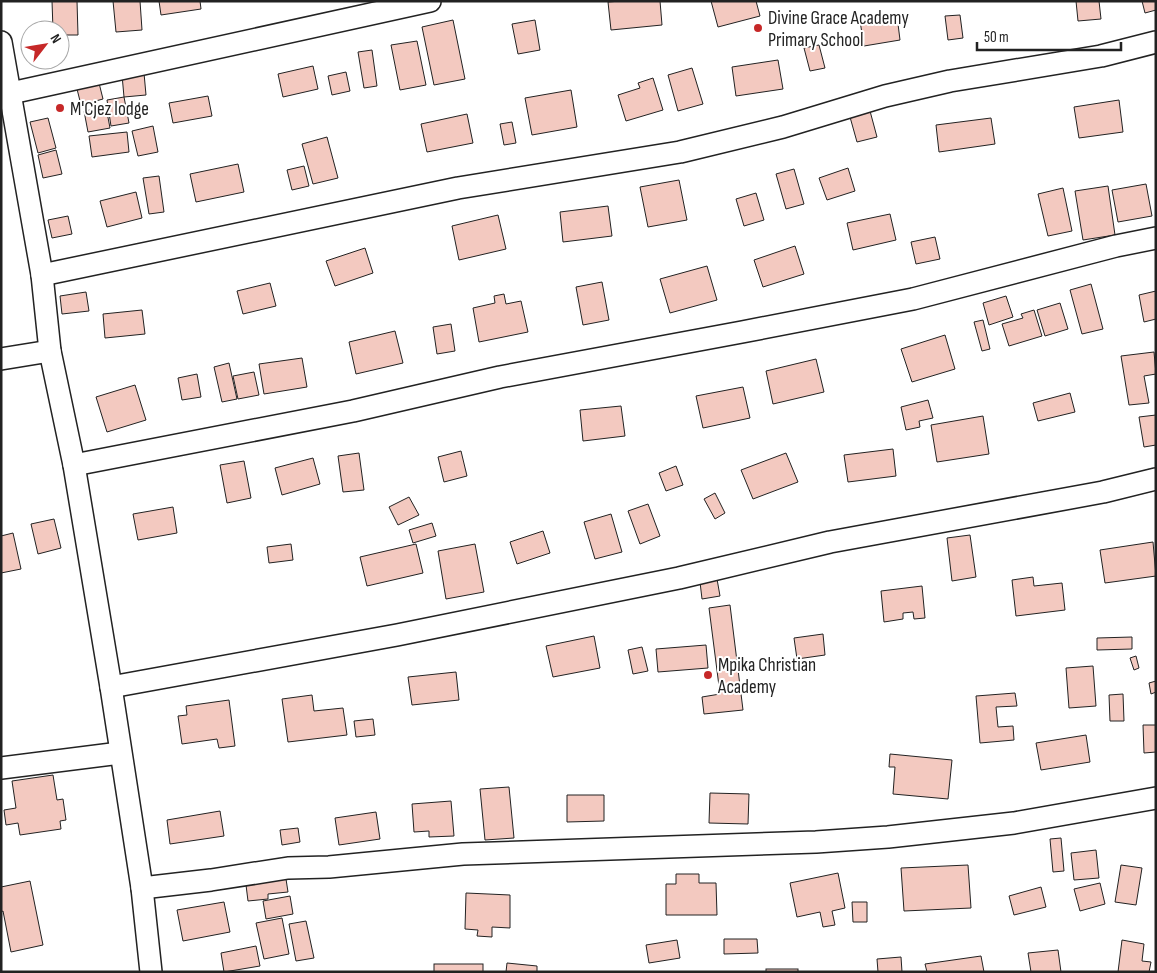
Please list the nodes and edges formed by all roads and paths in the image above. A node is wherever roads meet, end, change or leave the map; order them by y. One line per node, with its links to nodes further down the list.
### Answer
1 (430, 1): 4 (street)
2 (1, 42): 4 (street)
3 (1156, 42): 6 (street)
4 (11, 93): 6 (street)
5 (1156, 238): 9 (street)
6 (42, 275): 7 (street)
7 (50, 351): 8 (street); 9 (street)
8 (1, 359)
9 (74, 465): 11 (street)
10 (1156, 478): 11 (street)
11 (111, 687): 12 (street)
12 (120, 753): 13 (street); 15 (street)
13 (1, 768)
14 (1156, 798): 15 (street)
15 (142, 888): 16 (street)
16 (151, 972)

